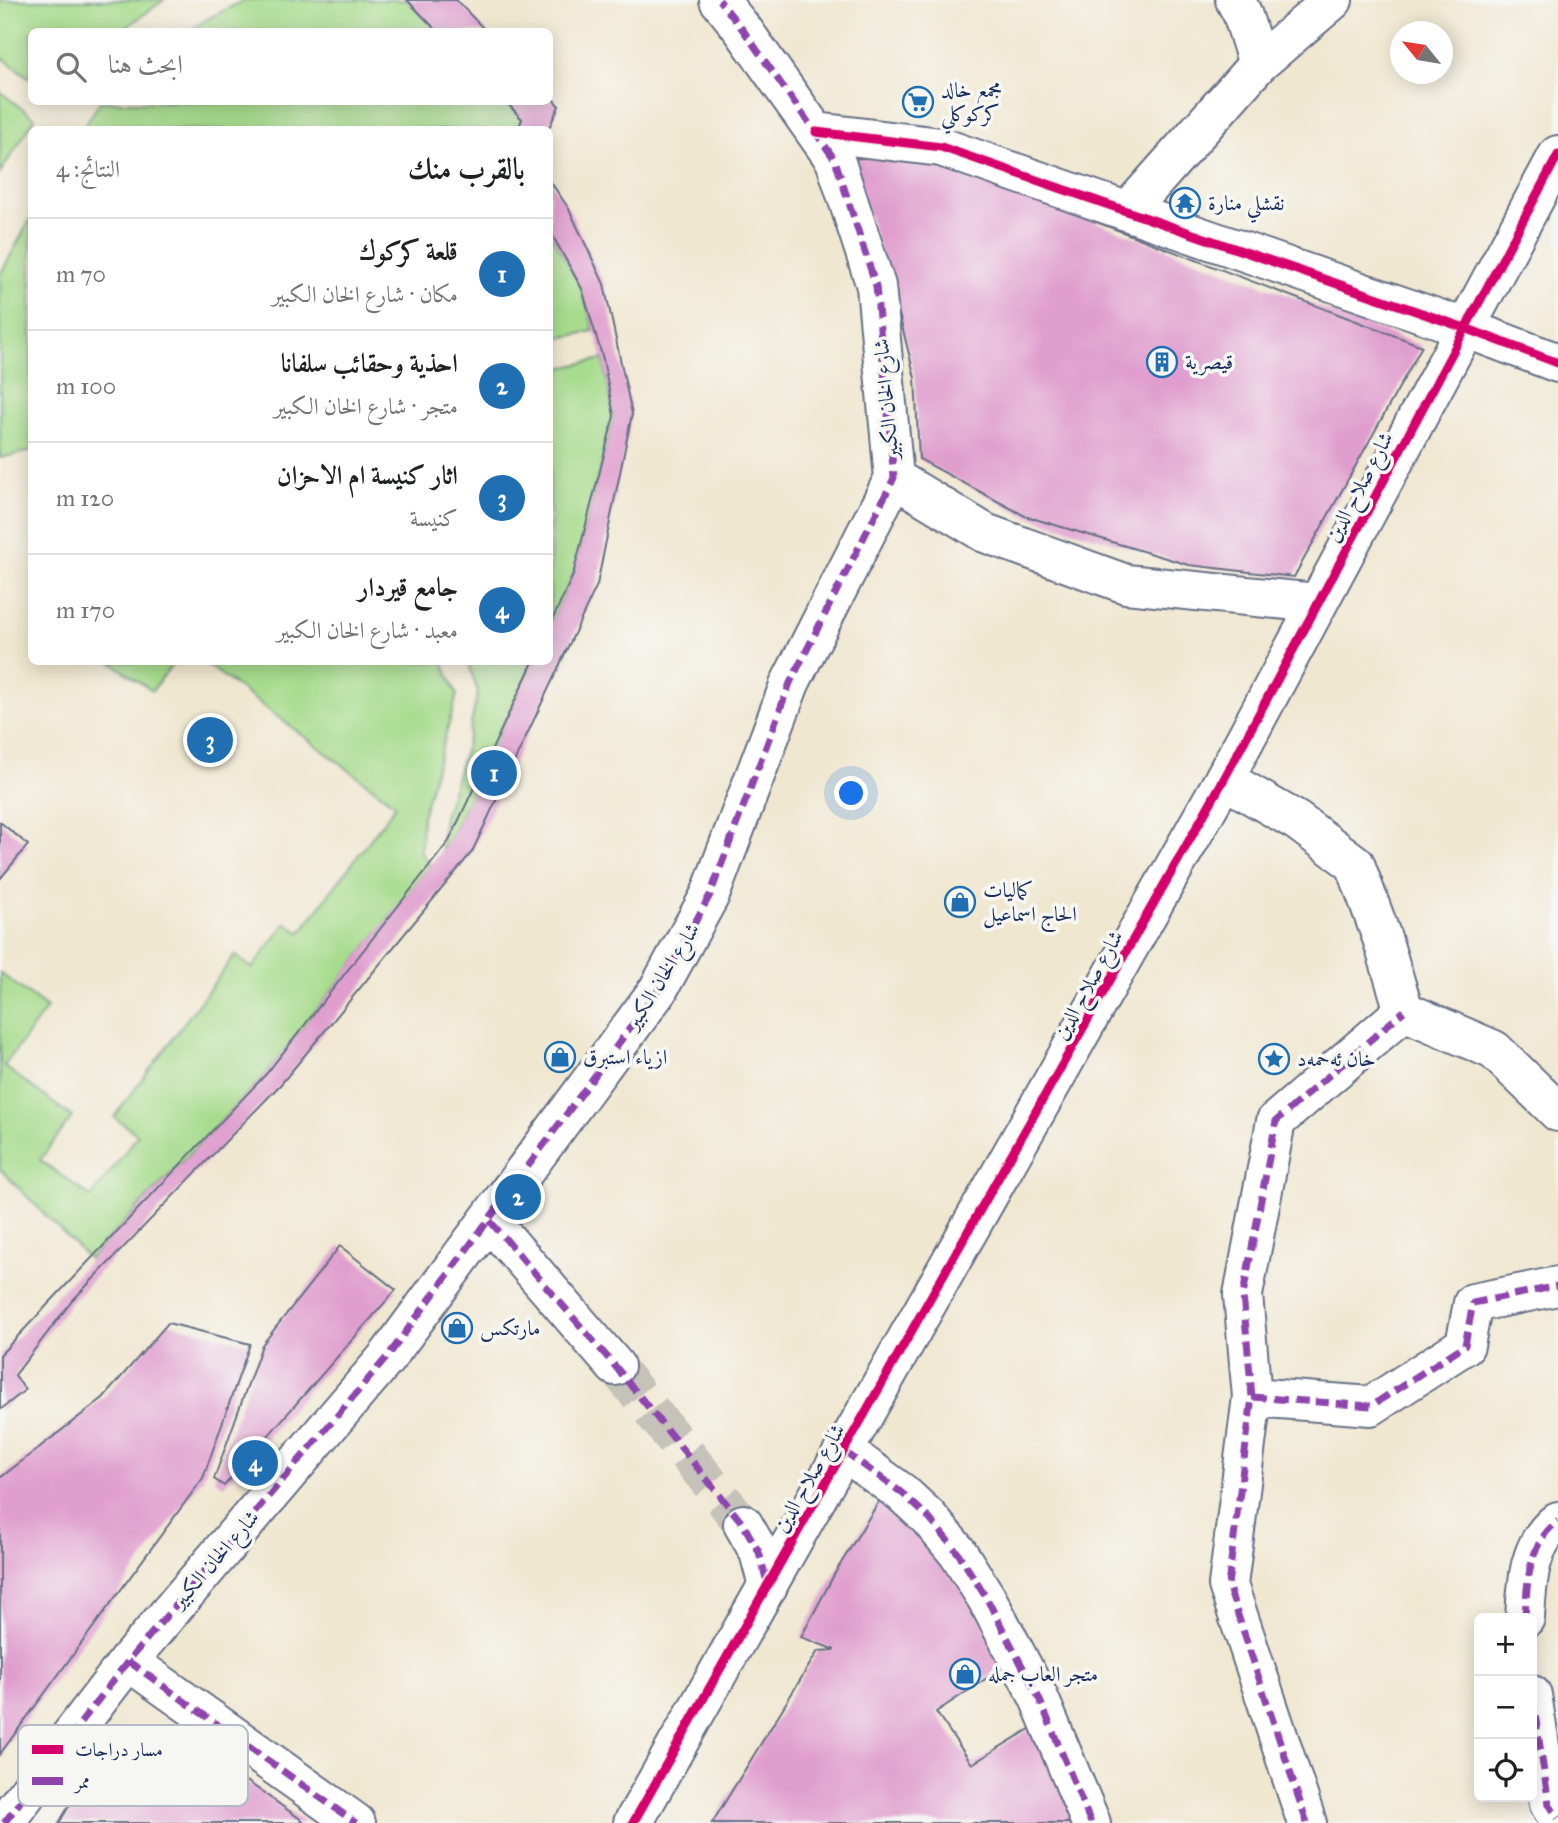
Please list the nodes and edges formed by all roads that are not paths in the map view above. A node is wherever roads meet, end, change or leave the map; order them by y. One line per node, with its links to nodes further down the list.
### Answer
1 (719, 0): 5 (street, شارع الخان الكبير)
2 (1235, 0): 4 (street)
3 (1333, 0): 4 (street)
4 (1258, 64): 7 (street)
5 (816, 132): 7 (street); 10 (street, شارع الخان الكبير)
6 (1558, 155): 8 (street, شارع صلاح الدين)
7 (1128, 211): 8 (street)
8 (1465, 328): 9 (street); 11 (street, شارع صلاح الدين)
9 (1558, 363)
10 (894, 478): 11 (street); 15 (street, شارع الخان الكبير)
11 (1317, 603): 12 (street, شارع صلاح الدين)
12 (1224, 779): 13 (street); 19 (street, شارع صلاح الدين)
13 (1404, 1011): 14 (street); 18 (street)
14 (1558, 1112)
15 (489, 1221): 17 (street); 24 (street, شارع الخان الكبير)
16 (1558, 1286): 18 (street)
17 (615, 1366)
18 (1252, 1397): 35 (street)
19 (844, 1451): 22 (street, شارع صلاح الدين); 34 (street)
20 (1558, 1521): 23 (street)
21 (743, 1524): 22 (street)
22 (768, 1586): 33 (street, شارع صلاح الدين)
23 (1525, 1613)
24 (128, 1661): 25 (street, شارع الخان الكبير); 26 (street)
25 (79, 1725)
26 (218, 1725)
27 (1537, 1727): 30 (street)
28 (248, 1746): 32 (street)
29 (18, 1805): 31 (street, شارع الخان الكبير)
30 (1558, 1818)
31 (4, 1823)
32 (356, 1823)
33 (633, 1823)
34 (1091, 1823)
35 (1307, 1823)

